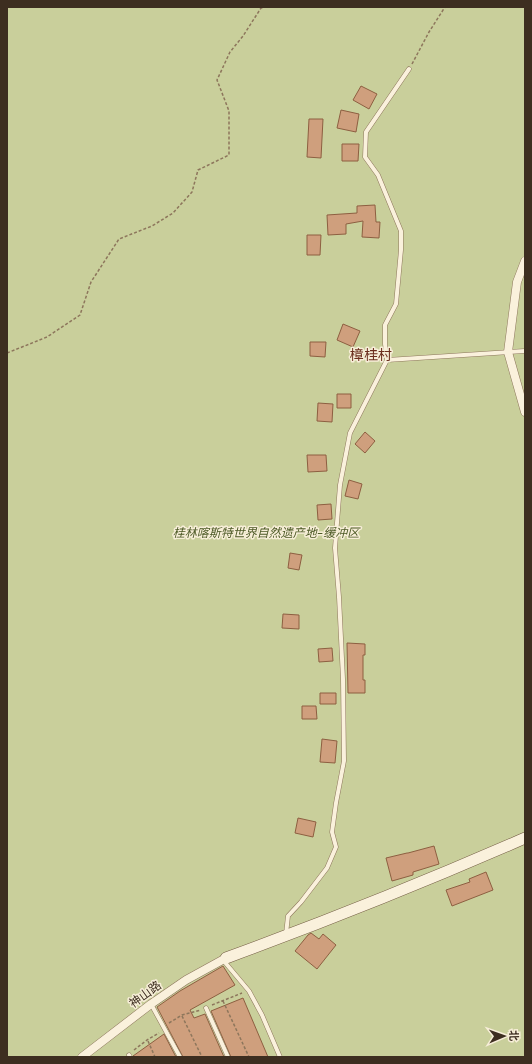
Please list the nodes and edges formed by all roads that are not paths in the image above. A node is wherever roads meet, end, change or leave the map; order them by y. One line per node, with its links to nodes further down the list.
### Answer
1 (409, 69): 5 (lane)
2 (525, 261): 4 (street)
3 (525, 351): 4 (lane)
4 (508, 352): 5 (lane); 6 (street)
5 (387, 360): 8 (lane)
6 (525, 412)
7 (525, 838): 8 (main road)
8 (286, 936): 9 (main road)
9 (225, 959): 10 (street, 神山路); 15 (lane)
10 (152, 1004): 12 (street, 神山路); 13 (lane)
11 (206, 1008): 14 (lane)
12 (82, 1057)
13 (180, 1057)
14 (228, 1057)
15 (280, 1057)

